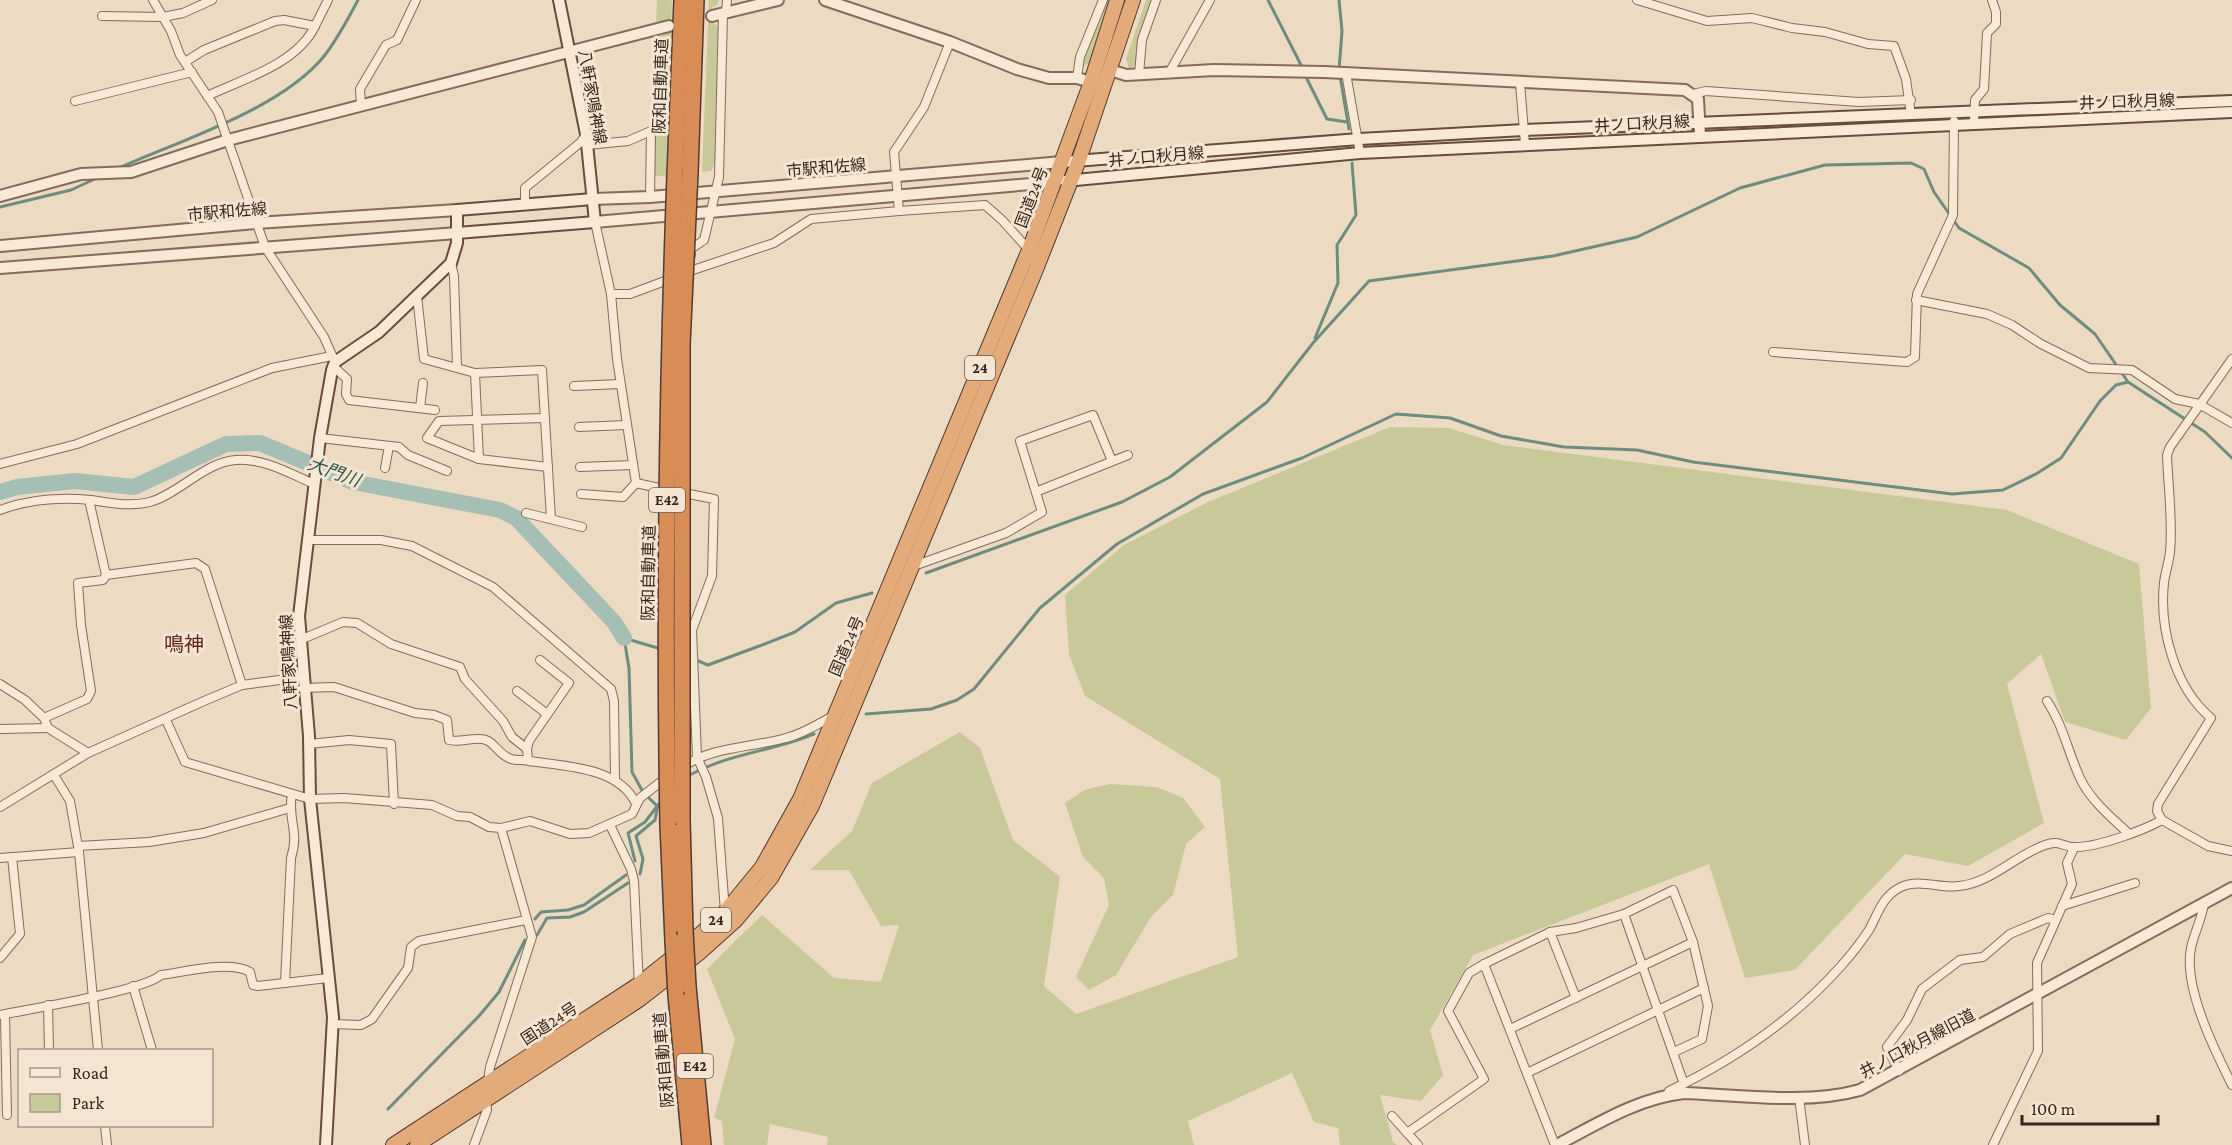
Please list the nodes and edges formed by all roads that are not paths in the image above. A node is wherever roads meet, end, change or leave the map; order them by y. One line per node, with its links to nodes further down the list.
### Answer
1 (153, 0): 21 (street)
2 (212, 0): 21 (street)
3 (328, 0): 22 (street)
4 (416, 0): 41 (street)
5 (559, 0): 26 (street, 八軒家鳴神線)
6 (681, 0): 57 (highway, 阪和自動車道 / E42)
7 (696, 0): 24 (highway, 阪和自動車道 / E42)
8 (705, 0): 24 (highway)
9 (726, 0): 19 (street)
10 (778, 0): 19 (street)
11 (825, 0): 25 (street)
12 (1103, 0): 33 (street)
13 (1118, 0): 34 (highway, 国道24号 / 24)
14 (1133, 0): 28 (highway, 国道24号 / 24)
15 (1156, 0): 32 (street)
16 (1210, 0): 30 (street)
17 (1637, 0): 38 (street)
18 (1992, 0): 45 (street)
19 (720, 14): 61 (street)
20 (102, 16): 21 (street)
21 (163, 17): 27 (street)
22 (315, 26): 27 (street); 37 (street)
23 (669, 26): 26 (street)
24 (695, 39): 57 (highway, 阪和自動車道 / E42)
25 (950, 42): 33 (street); 58 (street)
26 (570, 50): 41 (street); 52 (street, 八軒家鳴神線)
27 (185, 62): 29 (street)
28 (1110, 70): 32 (street); 55 (highway, 国道24号 / 24)
29 (192, 72): 37 (street); 39 (street)
30 (1169, 72): 31 (street); 32 (street)
31 (1346, 73): 35 (street); 50 (street)
32 (1139, 74)
33 (1077, 78): 34 (street)
34 (1091, 82): 56 (highway, 国道24号 / 24)
35 (1520, 83): 36 (street); 48 (street)
36 (1693, 94): 38 (street); 46 (street)
37 (207, 96): 51 (street)
38 (1911, 100): 44 (street)
39 (75, 101)
40 (2232, 101): 45 (street, 井ノ口秋月線)
41 (361, 105): 51 (street)
42 (1952, 111): 44 (street, 井ノ口秋月線); 45 (street, 井ノ口秋月線); 47 (street)
43 (2232, 112): 45 (street, 井ノ口秋月線)
44 (1911, 115): 46 (street, 井ノ口秋月線)
45 (1974, 117): 47 (street, 井ノ口秋月線)
46 (1699, 121): 48 (street, 井ノ口秋月線); 49 (street)
47 (1954, 124): 49 (street, 井ノ口秋月線); 81 (street)
48 (1524, 130): 50 (street, 井ノ口秋月線); 53 (street)
49 (1700, 135): 53 (street, 井ノ口秋月線)
50 (1359, 139): 54 (street); 55 (street, 井ノ口秋月線)
51 (228, 140): 63 (street); 71 (street)
52 (586, 140): 64 (street); 65 (street, 八軒家鳴神線); 66 (street)
53 (1525, 144): 54 (street, 井ノ口秋月線)
54 (1360, 153): 59 (street, 井ノ口秋月線)
55 (1079, 160): 56 (street, 井ノ口秋月線); 59 (highway, 国道24号 / 24)
56 (1062, 162): 58 (street, 市駅和佐線); 60 (highway, 国道24号 / 24)
57 (683, 174): 151 (highway, 阪和自動車道 / E42, bridge)
58 (895, 176): 61 (street, 市駅和佐線); 62 (street)
59 (1071, 180): 60 (street, 井ノ口秋月線); 119 (highway, 国道24号 / 24)
60 (1054, 182): 62 (street, 市駅和佐線); 75 (highway, 国道24号 / 24)
61 (717, 191): 64 (street, 市駅和佐線); 69 (street)
62 (897, 195): 68 (street); 69 (street, 市駅和佐線)
63 (0, 196)
64 (650, 197): 65 (street, 市駅和佐線)
65 (593, 199): 66 (street); 70 (street, 八軒家鳴神線)
66 (525, 203): 67 (street)
67 (457, 210): 71 (street, 市駅和佐線); 72 (street)
68 (899, 211): 75 (street); 78 (street)
69 (711, 212): 70 (street, 市駅和佐線); 78 (street)
70 (595, 222): 72 (street); 79 (street)
71 (256, 223): 73 (street, 市駅和佐線); 74 (street)
72 (457, 233): 74 (street); 76 (street)
73 (0, 246)
74 (265, 248): 77 (street); 84 (street)
75 (1029, 250): 120 (highway, 国道24号 / 24)
76 (451, 263): 80 (street); 85 (street)
77 (0, 268)
78 (691, 270): 79 (street)
79 (611, 294): 88 (street)
80 (417, 296): 84 (street); 85 (street)
81 (1916, 300): 82 (street); 90 (street)
82 (1773, 352)
83 (2232, 359): 90 (street)
84 (334, 361): 91 (street); 98 (street, 八軒家鳴神線); 103 (street)
85 (457, 367): 86 (street)
86 (475, 373): 93 (street); 94 (street)
87 (423, 383): 91 (street)
88 (620, 384): 89 (street); 96 (street)
89 (574, 386)
90 (2199, 404): 95 (street); 150 (street)
91 (420, 408): 92 (street)
92 (435, 410)
93 (545, 417): 94 (street); 105 (street)
94 (478, 420): 101 (street); 101 (street)
95 (2232, 423)
96 (626, 425): 97 (street); 104 (street)
97 (579, 427)
98 (319, 442): 99 (street); 109 (street, 八軒家鳴神線)
99 (388, 446): 107 (street); 108 (street)
100 (1128, 455): 102 (street)
101 (479, 459): 105 (street)
102 (1112, 461): 111 (street); 111 (street)
103 (0, 464)
104 (633, 465): 106 (street); 110 (street)
105 (548, 467): 116 (street)
106 (580, 467)
107 (385, 468)
108 (447, 471)
109 (314, 482): 113 (street); 118 (street, 八軒家鳴神線)
110 (636, 483): 112 (street); 140 (street)
111 (1038, 491): 119 (street)
112 (581, 494)
113 (89, 500): 114 (street); 121 (street)
114 (0, 510)
115 (526, 513): 116 (street)
116 (551, 519): 117 (street)
117 (582, 527)
118 (309, 540): 122 (street, 八軒家鳴神線); 143 (street)
119 (913, 567): 120 (street); 130 (highway, 国道24号 / 24)
120 (895, 572): 132 (highway, 国道24号 / 24)
121 (106, 575): 126 (street); 133 (street)
122 (300, 640): 124 (street, 八軒家鳴神線); 138 (street)
123 (540, 660): 131 (street)
124 (302, 677): 126 (street); 127 (street, 八軒家鳴神線)
125 (0, 684): 133 (street)
126 (242, 685): 134 (street)
127 (303, 688): 137 (street, 八軒家鳴神線); 141 (street)
128 (517, 691): 131 (street)
129 (2047, 700): 154 (street)
130 (855, 707): 132 (street); 165 (highway, 国道24号 / 24)
131 (547, 714): 138 (street)
132 (836, 715): 140 (street); 165 (highway, 国道24号 / 24)
133 (44, 718): 135 (street)
134 (166, 720): 139 (street); 144 (street)
135 (48, 728): 136 (street); 139 (street)
136 (0, 729)
137 (309, 744): 145 (street, 八軒家鳴神線); 147 (street)
138 (527, 749): 141 (street)
139 (88, 753): 142 (street)
140 (698, 759): 146 (street); 165 (street)
141 (528, 760): 143 (street)
142 (54, 775): 148 (street); 156 (street)
143 (615, 779): 146 (street)
144 (292, 794): 145 (street); 149 (street)
145 (310, 799): 147 (street); 173 (street, 八軒家鳴神線)
146 (638, 801): 152 (street)
147 (394, 804): 153 (street)
148 (0, 807)
149 (290, 808): 156 (street); 174 (street)
150 (2162, 820): 154 (street); 157 (street)
151 (675, 822): 178 (highway, 阪和自動車道 / E42, bridge); 178 (highway, 阪和自動車道 / E42, bridge)
152 (610, 825): 153 (street); 175 (street)
153 (501, 828): 166 (street)
154 (2130, 834): 155 (street)
155 (2074, 848): 163 (street); 195 (street)
156 (79, 849): 158 (street); 179 (street)
157 (2232, 851)
158 (12, 857): 159 (street); 170 (street)
159 (0, 858)
160 (2135, 883): 163 (street)
161 (2232, 888): 162 (street, 井ノ口秋月線旧道)
162 (2204, 903): 180 (street, 井ノ口秋月線旧道); 196 (street)
163 (2062, 906): 167 (street)
164 (1624, 914): 168 (street); 169 (street); 172 (street)
165 (730, 916): 175 (highway, 国道24号 / 24); 182 (highway, 国道24号 / 24)
166 (526, 920): 186 (street); 194 (street)
167 (2056, 920): 180 (street); 192 (street)
168 (1550, 932): 171 (street); 181 (street)
169 (1693, 942): 172 (street); 177 (street)
170 (0, 958)
171 (1484, 964): 187 (street); 203 (street)
172 (1641, 968): 181 (street); 184 (street)
173 (328, 978): 174 (street); 186 (street, 八軒家鳴神線)
174 (285, 983): 176 (street)
175 (639, 984): 182 (street); 194 (highway, 国道24号 / 24)
176 (133, 986): 179 (street); 190 (street)
177 (1704, 988): 184 (street); 191 (street)
178 (682, 991): 209 (highway, 阪和自動車道 / E42); 210 (highway, 阪和自動車道 / E42)
179 (93, 996): 183 (street); 189 (street)
180 (2037, 996): 192 (street, 井ノ口秋月線旧道); 214 (street)
181 (1576, 998): 187 (street)
182 (639, 1000): 199 (highway, 国道24号 / 24)
183 (48, 1005): 185 (street); 188 (street)
184 (1658, 1011): 191 (street); 193 (street)
185 (3, 1014): 200 (street)
186 (332, 1024): 205 (street, 八軒家鳴神線)
187 (1510, 1029): 193 (street)
188 (49, 1049)
189 (98, 1049)
190 (152, 1049)
191 (1674, 1052): 195 (street)
192 (1899, 1071): 198 (street, 井ノ口秋月線旧道)
193 (1527, 1073): 212 (street)
194 (488, 1083): 199 (street); 206 (highway, 国道24号 / 24)
195 (1684, 1084): 197 (street)
196 (2232, 1085)
197 (1667, 1095): 198 (street, 井ノ口秋月線旧道); 212 (street, 井ノ口秋月線旧道)
198 (1799, 1096): 213 (street)
199 (486, 1100): 207 (highway, 国道24号 / 24); 208 (street)
200 (7, 1115)
201 (1392, 1116): 203 (street)
202 (105, 1127): 204 (street)
203 (1407, 1133): 211 (street)
204 (107, 1145)
205 (326, 1145)
206 (393, 1145)
207 (417, 1145)
208 (474, 1145)
209 (690, 1145)
210 (703, 1145)
211 (1418, 1145)
212 (1556, 1145)
213 (1805, 1145)
214 (1993, 1145)

